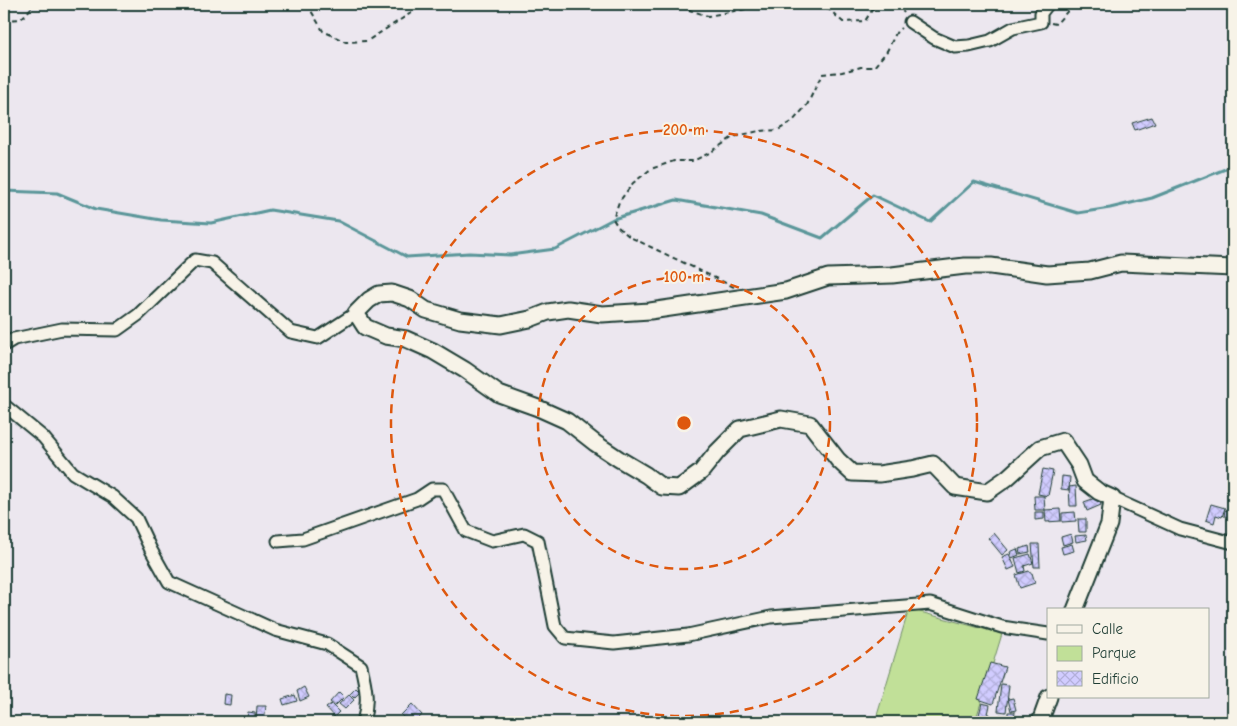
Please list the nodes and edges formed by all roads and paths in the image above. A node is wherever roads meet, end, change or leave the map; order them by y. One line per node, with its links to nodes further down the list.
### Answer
1 (35, 4): 10 (path)
2 (307, 4): 3 (path)
3 (421, 4)
4 (671, 4): 5 (path)
5 (772, 4)
6 (819, 4): 7 (path)
7 (876, 4)
8 (1048, 4): 12 (street)
9 (1074, 4): 12 (path)
10 (4, 20)
11 (910, 22): 12 (street); 14 (path)
12 (1041, 22)
13 (1233, 268): 15 (street)
14 (736, 288)
15 (356, 312): 16 (street); 18 (street)
16 (4, 345)
17 (4, 405): 24 (street)
18 (1112, 498): 20 (street); 21 (street)
19 (278, 541): 22 (street)
20 (1233, 543)
21 (1075, 608)
22 (1047, 634)
23 (1049, 698): 25 (street)
24 (363, 722)
25 (1040, 722)

